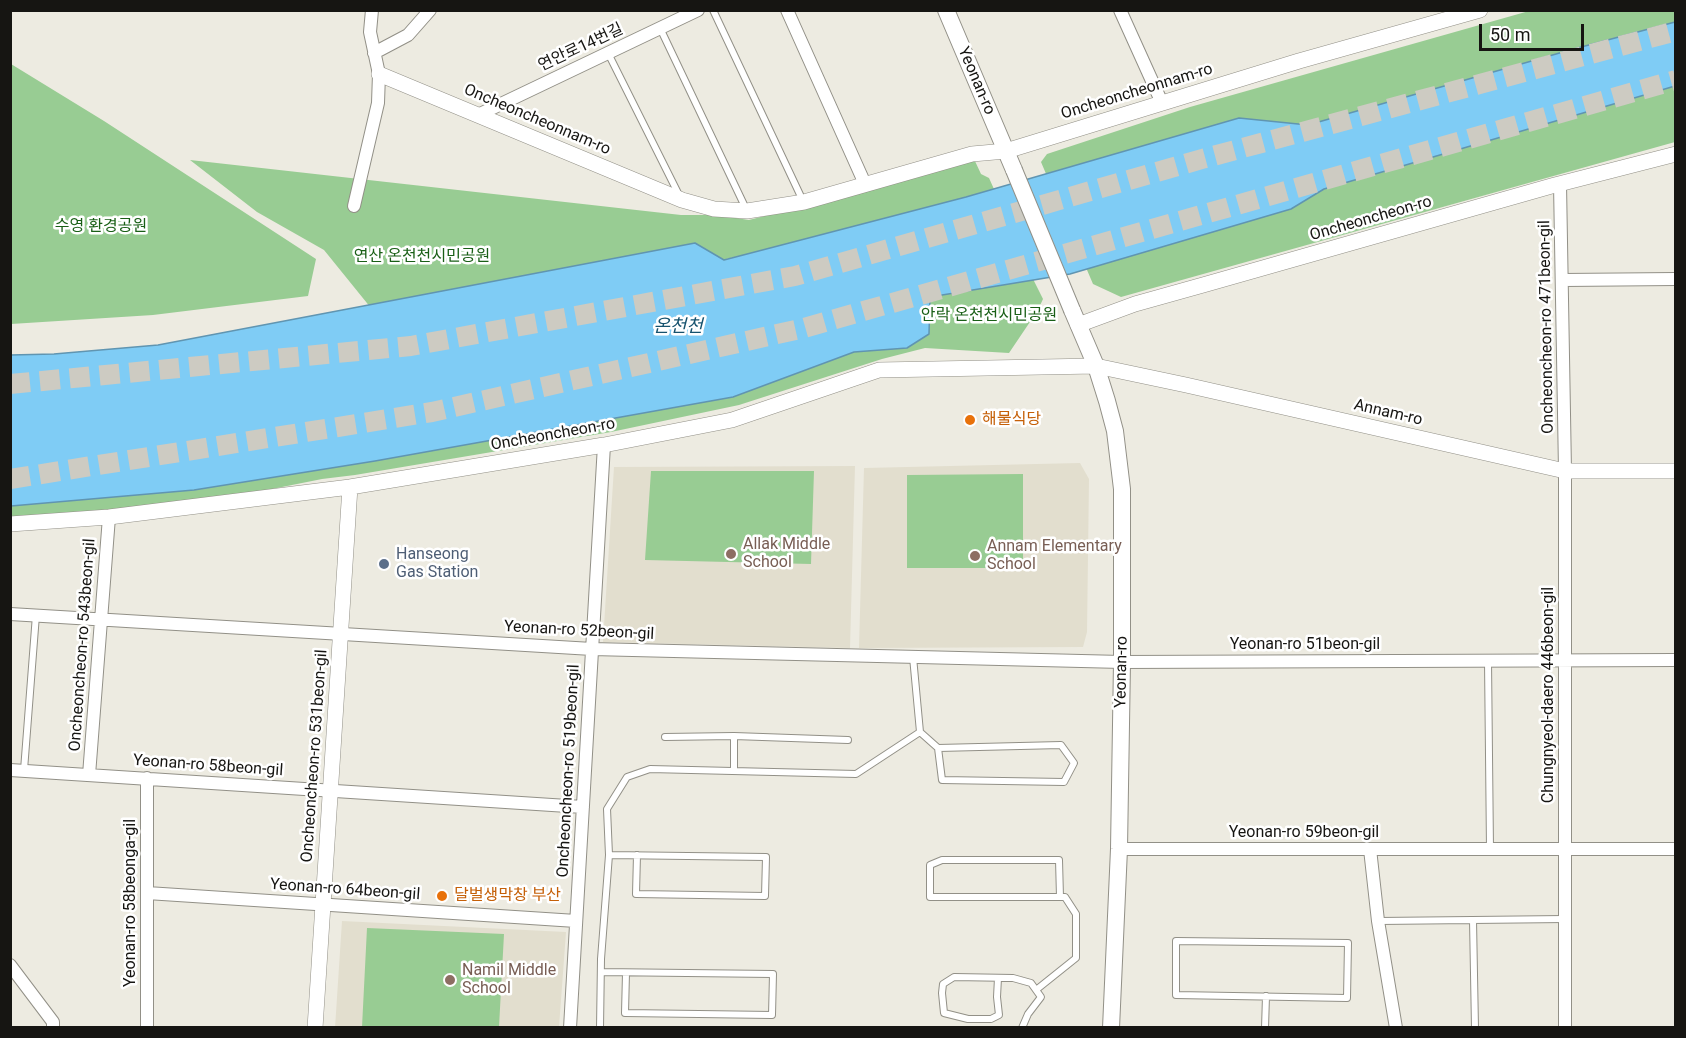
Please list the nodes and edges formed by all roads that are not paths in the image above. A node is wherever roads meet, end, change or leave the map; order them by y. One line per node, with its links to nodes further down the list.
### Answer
1 (372, 10): 10 (street)
2 (430, 10): 10 (street)
3 (698, 10): 9 (street, 연안로14번길)
4 (713, 10): 20 (lane)
5 (787, 10): 18 (street)
6 (946, 10): 15 (main road, Yeonan-ro)
7 (1120, 10): 13 (street)
8 (1480, 10): 13 (street, Oncheoncheonnam-ro)
9 (660, 28): 11 (street, 연안로14번길); 22 (lane)
10 (374, 53): 12 (street)
11 (608, 53): 14 (street, 연안로14번길); 19 (lane)
12 (378, 74): 14 (street, Oncheoncheonnam-ro); 21 (street)
13 (1162, 103): 15 (street, Oncheoncheonnam-ro)
14 (478, 115): 19 (street, Oncheoncheonnam-ro)
15 (1006, 151): 18 (street, Oncheoncheonnam-ro); 25 (main road, Yeonan-ro, bridge)
16 (1676, 154): 17 (street, Oncheoncheon-ro)
17 (1560, 183): 23 (street, Oncheoncheon-ro 471beon-gil); 25 (street, Oncheoncheon-ro)
18 (865, 184): 20 (street, Oncheoncheonnam-ro)
19 (682, 200): 22 (street, Oncheoncheonnam-ro)
20 (804, 202): 22 (street, Oncheoncheonnam-ro)
21 (354, 206)
22 (747, 211)
23 (1563, 279): 24 (street); 28 (street, Oncheoncheon-ro 471beon-gil)
24 (1676, 279)
25 (1076, 319): 26 (main road, Yeonan-ro)
26 (1096, 366): 27 (street, Oncheoncheon-ro); 28 (street, Annam-ro); 42 (main road, Yeonan-ro)
27 (604, 445): 30 (street, Oncheoncheon-ro); 37 (street, Oncheoncheon-ro 519beon-gil)
28 (1565, 471): 29 (street, Annam-ro); 39 (street, Chungnyeol-daero 446beon-gil)
29 (1676, 471)
30 (350, 487): 31 (street, Oncheoncheon-ro); 36 (street, Oncheoncheon-ro 531beon-gil)
31 (109, 517): 32 (street, Oncheoncheon-ro); 35 (street, Oncheoncheon-ro 543beon-gil)
32 (10, 524)
33 (10, 614): 34 (street, Yeonan-ro 52beon-gil)
34 (36, 615): 35 (street, Yeonan-ro 52beon-gil); 49 (lane)
35 (101, 619): 36 (street, Yeonan-ro 52beon-gil); 51 (street, Oncheoncheon-ro 543beon-gil)
36 (341, 634): 37 (street, Yeonan-ro 52beon-gil); 53 (street, Oncheoncheon-ro 531beon-gil)
37 (592, 649): 38 (street, Yeonan-ro 52beon-gil); 54 (street, Oncheoncheon-ro 519beon-gil)
38 (913, 657): 42 (street, Yeonan-ro 52beon-gil); 43 (lane)
39 (1565, 660): 40 (street, Yeonan-ro 51beon-gil); 41 (street, Yeonan-ro 51beon-gil); 58 (street, Chungnyeol-daero 446beon-gil)
40 (1676, 660)
41 (1488, 661): 42 (street, Yeonan-ro 51beon-gil); 57 (lane)
42 (1122, 662): 55 (main road, Yeonan-ro)
43 (920, 732): 47 (lane); 50 (lane)
44 (734, 736): 45 (lane); 46 (lane); 50 (lane)
45 (665, 737)
46 (848, 740)
47 (938, 748): 47 (lane)
48 (10, 770): 49 (street, Yeonan-ro 58beon-gil)
49 (24, 770): 51 (street, Yeonan-ro 58beon-gil)
50 (734, 771): 60 (lane)
51 (89, 775): 52 (street, Yeonan-ro 58beon-gil)
52 (147, 778): 53 (street, Yeonan-ro 58beon-gil); 62 (street, Yeonan-ro 58beonga-gil)
53 (331, 790): 54 (street, Yeonan-ro 58beon-gil); 64 (street, Oncheoncheon-ro 531beon-gil)
54 (583, 807): 67 (street, Oncheoncheon-ro 519beon-gil)
55 (1119, 849): 56 (street, Yeonan-ro 59beon-gil); 81 (main road, Yeonan-ro)
56 (1370, 849): 57 (street, Yeonan-ro 59beon-gil); 68 (street)
57 (1490, 849): 58 (street, Yeonan-ro 59beon-gil)
58 (1565, 849): 59 (street, Yeonan-ro 59beon-gil); 65 (street, Chungnyeol-daero 446beon-gil)
59 (1676, 849)
60 (609, 855): 61 (lane); 70 (lane)
61 (637, 855): 61 (lane)
62 (147, 893): 64 (street, Yeonan-ro 64beon-gil); 76 (street, Yeonan-ro 58beonga-gil)
63 (1060, 897): 63 (lane); 73 (lane)
64 (323, 905): 67 (street, Yeonan-ro 64beon-gil); 77 (street, Oncheoncheon-ro 531beon-gil)
65 (1565, 919): 66 (lane); 85 (street, Chungnyeol-daero 446beon-gil)
66 (1473, 920): 68 (lane); 84 (lane)
67 (576, 921): 78 (street, Oncheoncheon-ro 519beon-gil)
68 (1378, 921): 83 (street)
69 (10, 965): 75 (street)
70 (601, 972): 71 (lane); 79 (lane)
71 (626, 973): 71 (lane)
72 (998, 978): 72 (lane); 73 (lane)
73 (1036, 990): 80 (lane)
74 (1266, 996): 74 (lane); 82 (lane)
75 (53, 1028)
76 (147, 1028)
77 (315, 1028)
78 (570, 1028)
79 (600, 1028)
80 (1022, 1028)
81 (1112, 1028)
82 (1265, 1028)
83 (1396, 1028)
84 (1475, 1028)
85 (1565, 1028)

